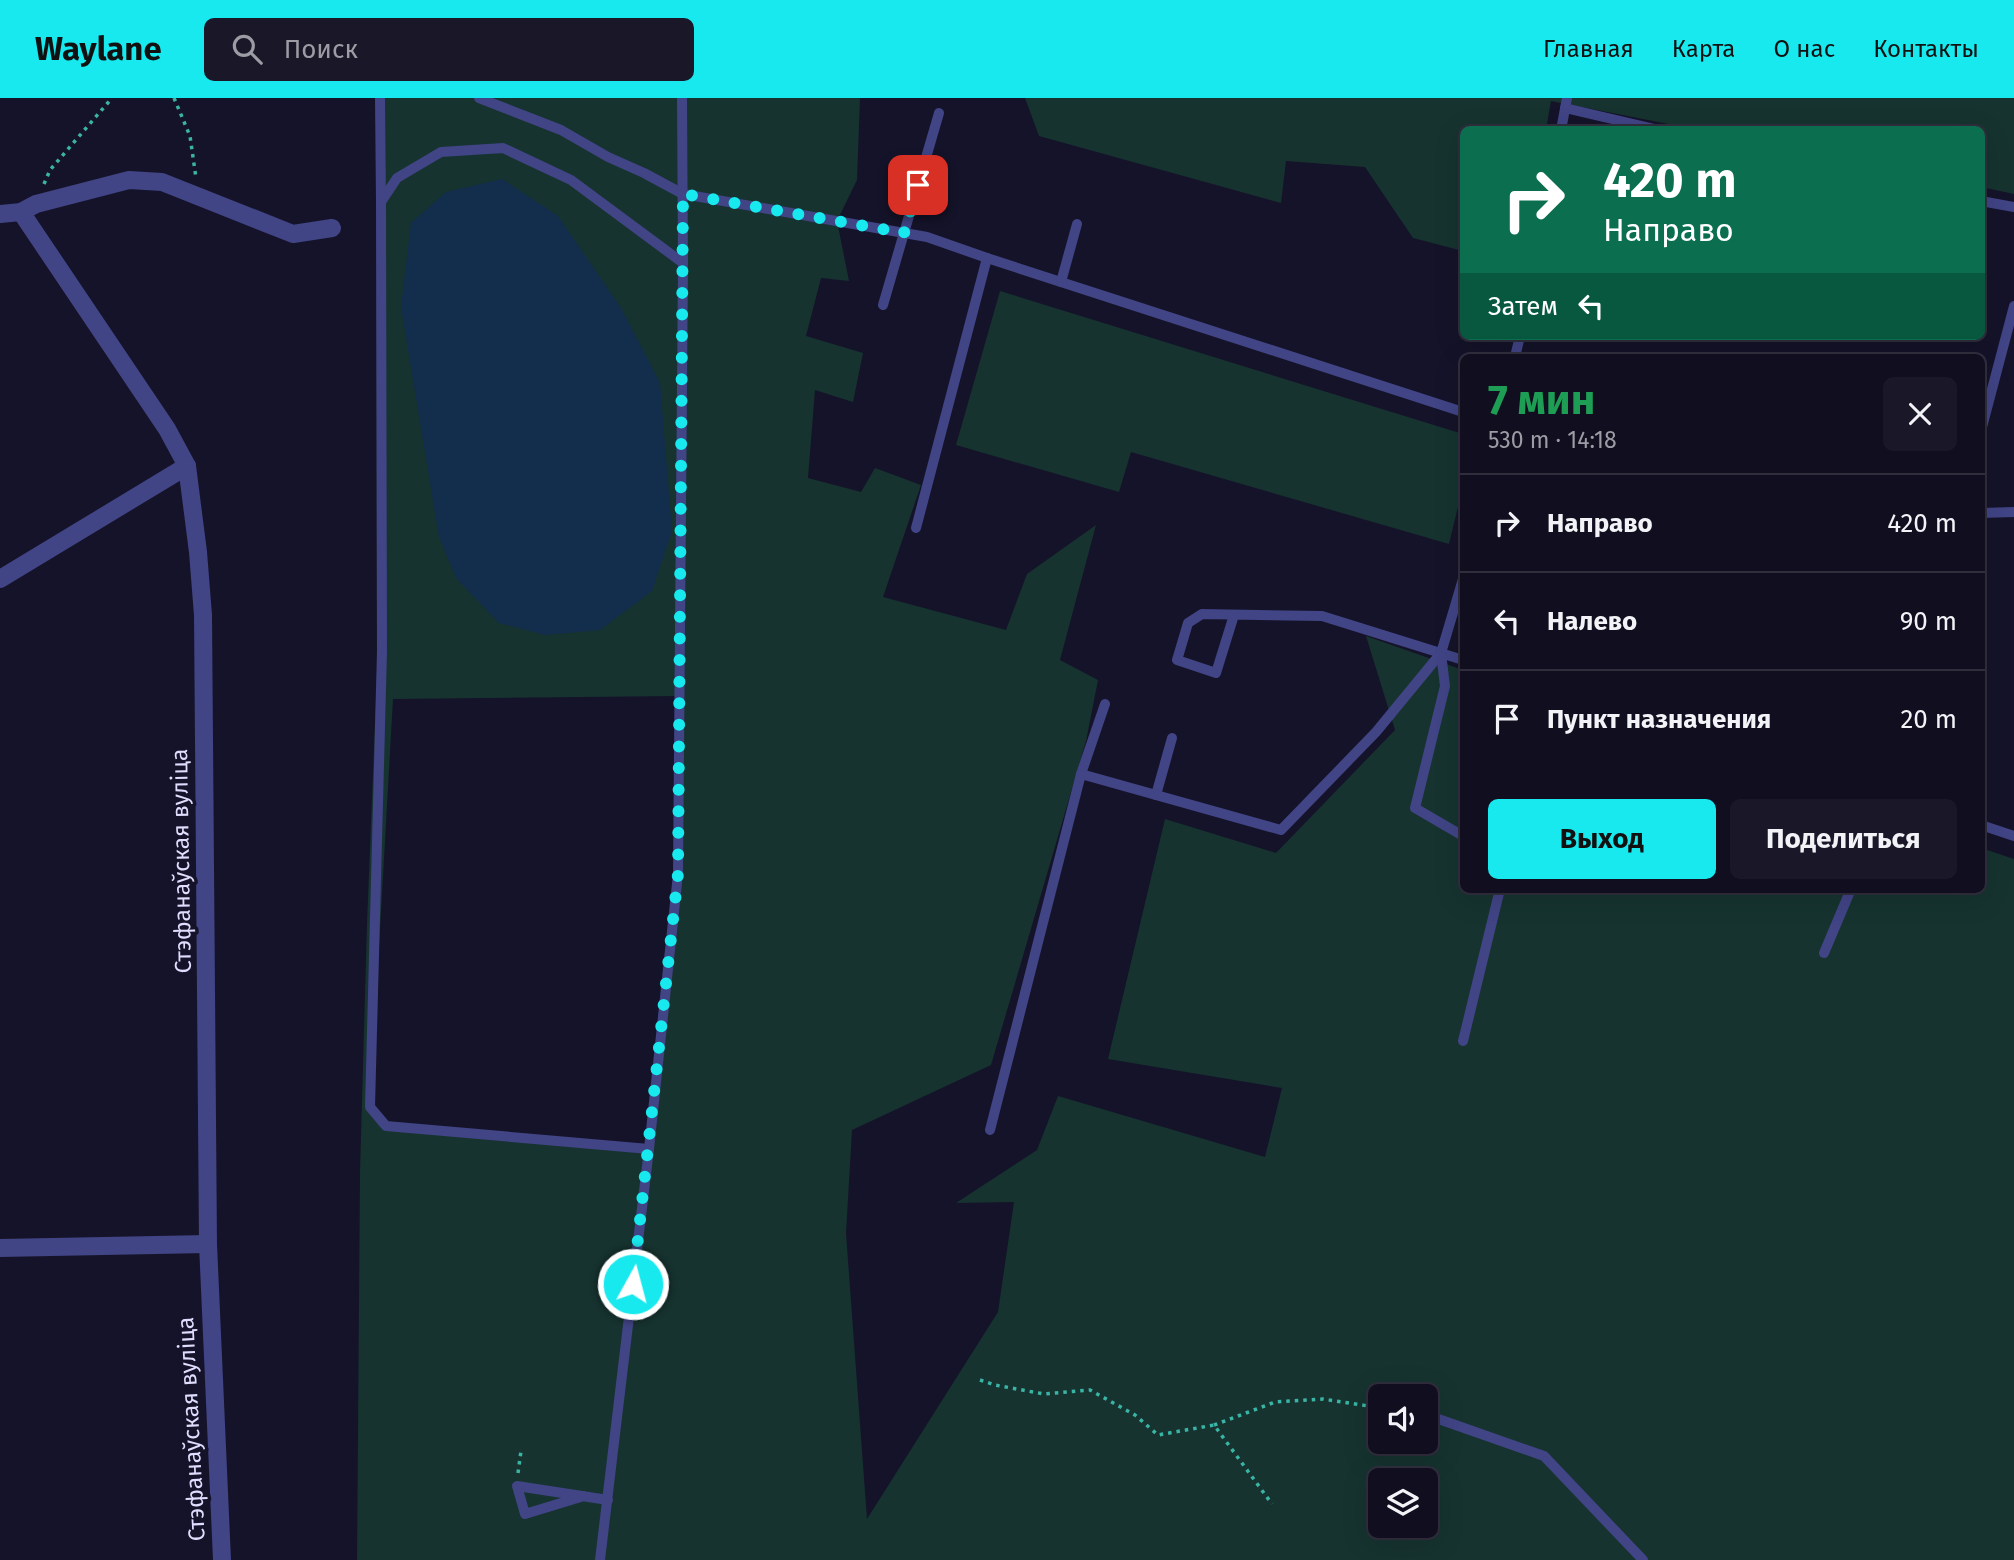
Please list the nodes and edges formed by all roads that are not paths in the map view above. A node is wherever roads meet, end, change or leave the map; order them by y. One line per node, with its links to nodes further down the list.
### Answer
1 (380, 98): 9 (lane)
2 (479, 98): 8 (lane)
3 (682, 98): 8 (lane)
4 (1566, 103): 6 (lane); 7 (lane)
5 (939, 113): 16 (lane)
6 (1562, 126)
7 (1645, 126)
8 (683, 194): 16 (lane); 18 (lane)
9 (381, 202): 18 (lane); 45 (lane)
10 (1985, 202): 11 (lane)
11 (2014, 207)
12 (28, 208): 13 (street); 15 (street); 24 (street, Стэфанаўская вуліца)
13 (0, 214)
14 (1077, 224): 19 (lane)
15 (332, 229)
16 (904, 233): 17 (lane); 20 (lane)
17 (987, 258): 19 (lane); 27 (lane)
18 (684, 263): 45 (lane)
19 (1061, 282): 22 (lane)
20 (883, 305)
21 (2014, 306): 23 (lane)
22 (1460, 410)
23 (1985, 416)
24 (187, 466): 28 (street); 46 (street, Стэфанаўская вуліца)
25 (2014, 512): 26 (lane)
26 (1985, 513)
27 (916, 528)
28 (0, 579)
29 (1460, 589): 31 (lane)
30 (1234, 615): 30 (lane); 31 (lane)
31 (1441, 653): 32 (lane); 36 (lane); 38 (lane)
32 (1460, 659)
33 (1105, 704): 35 (lane)
34 (1172, 738): 36 (lane)
35 (1081, 774): 36 (lane); 44 (lane)
36 (1156, 795)
37 (1985, 826): 39 (lane)
38 (1460, 834)
39 (2014, 836)
40 (1499, 893): 43 (lane)
41 (1849, 893): 42 (lane)
42 (1824, 953)
43 (1463, 1041)
44 (990, 1130)
45 (649, 1149): 50 (lane)
46 (208, 1244): 47 (street); 51 (street, Стэфанаўская вуліца)
47 (0, 1248)
48 (1438, 1419): 53 (lane)
49 (584, 1496): 49 (lane); 50 (lane)
50 (608, 1500): 52 (lane)
51 (222, 1560)
52 (600, 1560)
53 (1643, 1560)

